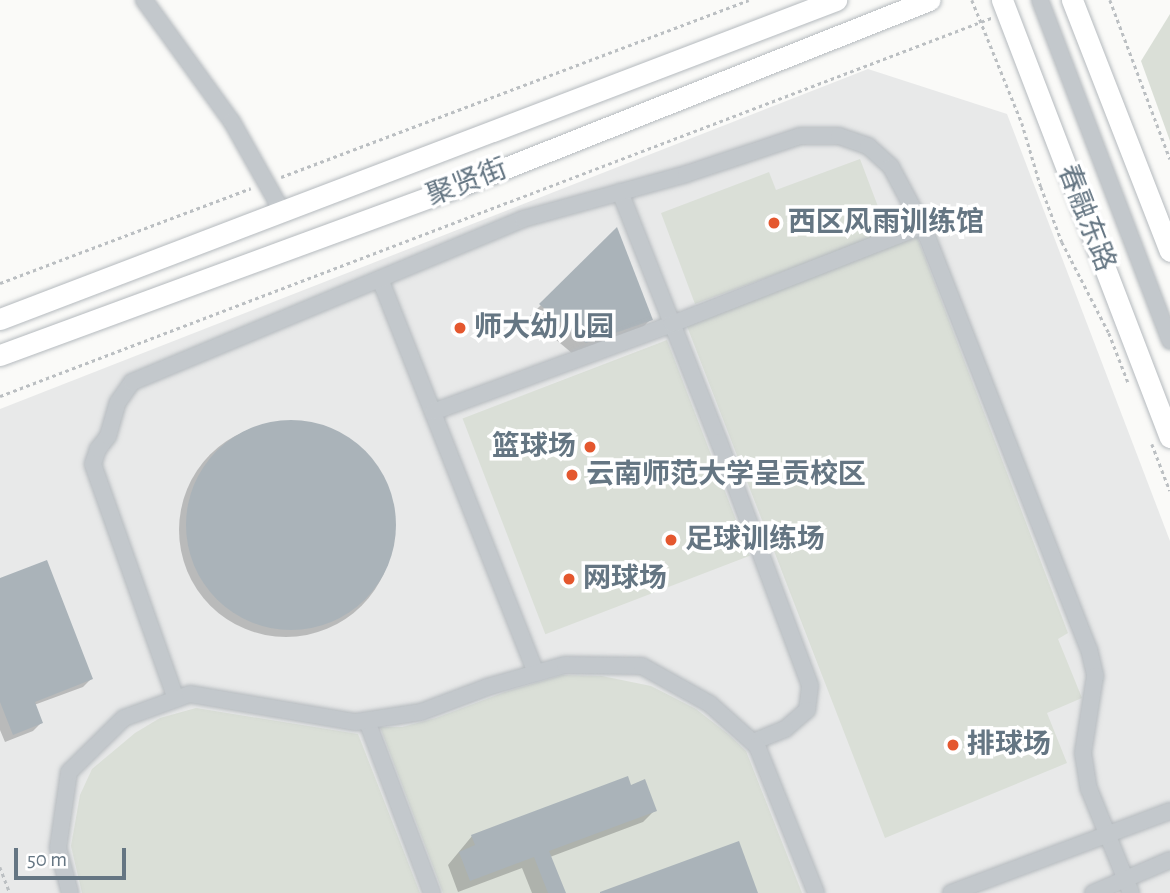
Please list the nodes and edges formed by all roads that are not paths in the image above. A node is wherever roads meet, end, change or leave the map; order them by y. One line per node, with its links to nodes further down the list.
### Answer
1 (144, 0): 8 (street)
2 (836, 0): 8 (main road, 聚贤街)
3 (929, 0): 15 (main road, 聚贤街)
4 (1040, 0): 14 (street)
5 (1072, 0): 10 (main road)
6 (1005, 6): 17 (main road, 春融东路)
7 (620, 192): 9 (street); 11 (street); 13 (street)
8 (283, 213): 12 (main road, 聚贤街)
9 (922, 226): 13 (street); 23 (street)
10 (1170, 251)
11 (380, 279): 16 (street); 19 (street)
12 (0, 319)
13 (672, 324): 16 (street); 21 (street)
14 (1170, 341)
15 (0, 355)
16 (433, 412): 18 (street)
17 (1161, 439)
18 (536, 673): 20 (street); 21 (street)
19 (176, 699): 20 (street); 26 (street)
20 (367, 721): 27 (street)
21 (752, 742): 28 (street)
22 (1170, 811): 23 (street)
23 (1108, 835): 25 (street); 29 (street)
24 (1170, 860): 25 (street)
25 (1129, 887): 30 (street)
26 (70, 893)
27 (432, 893)
28 (816, 893)
29 (951, 893)
30 (1093, 893)

